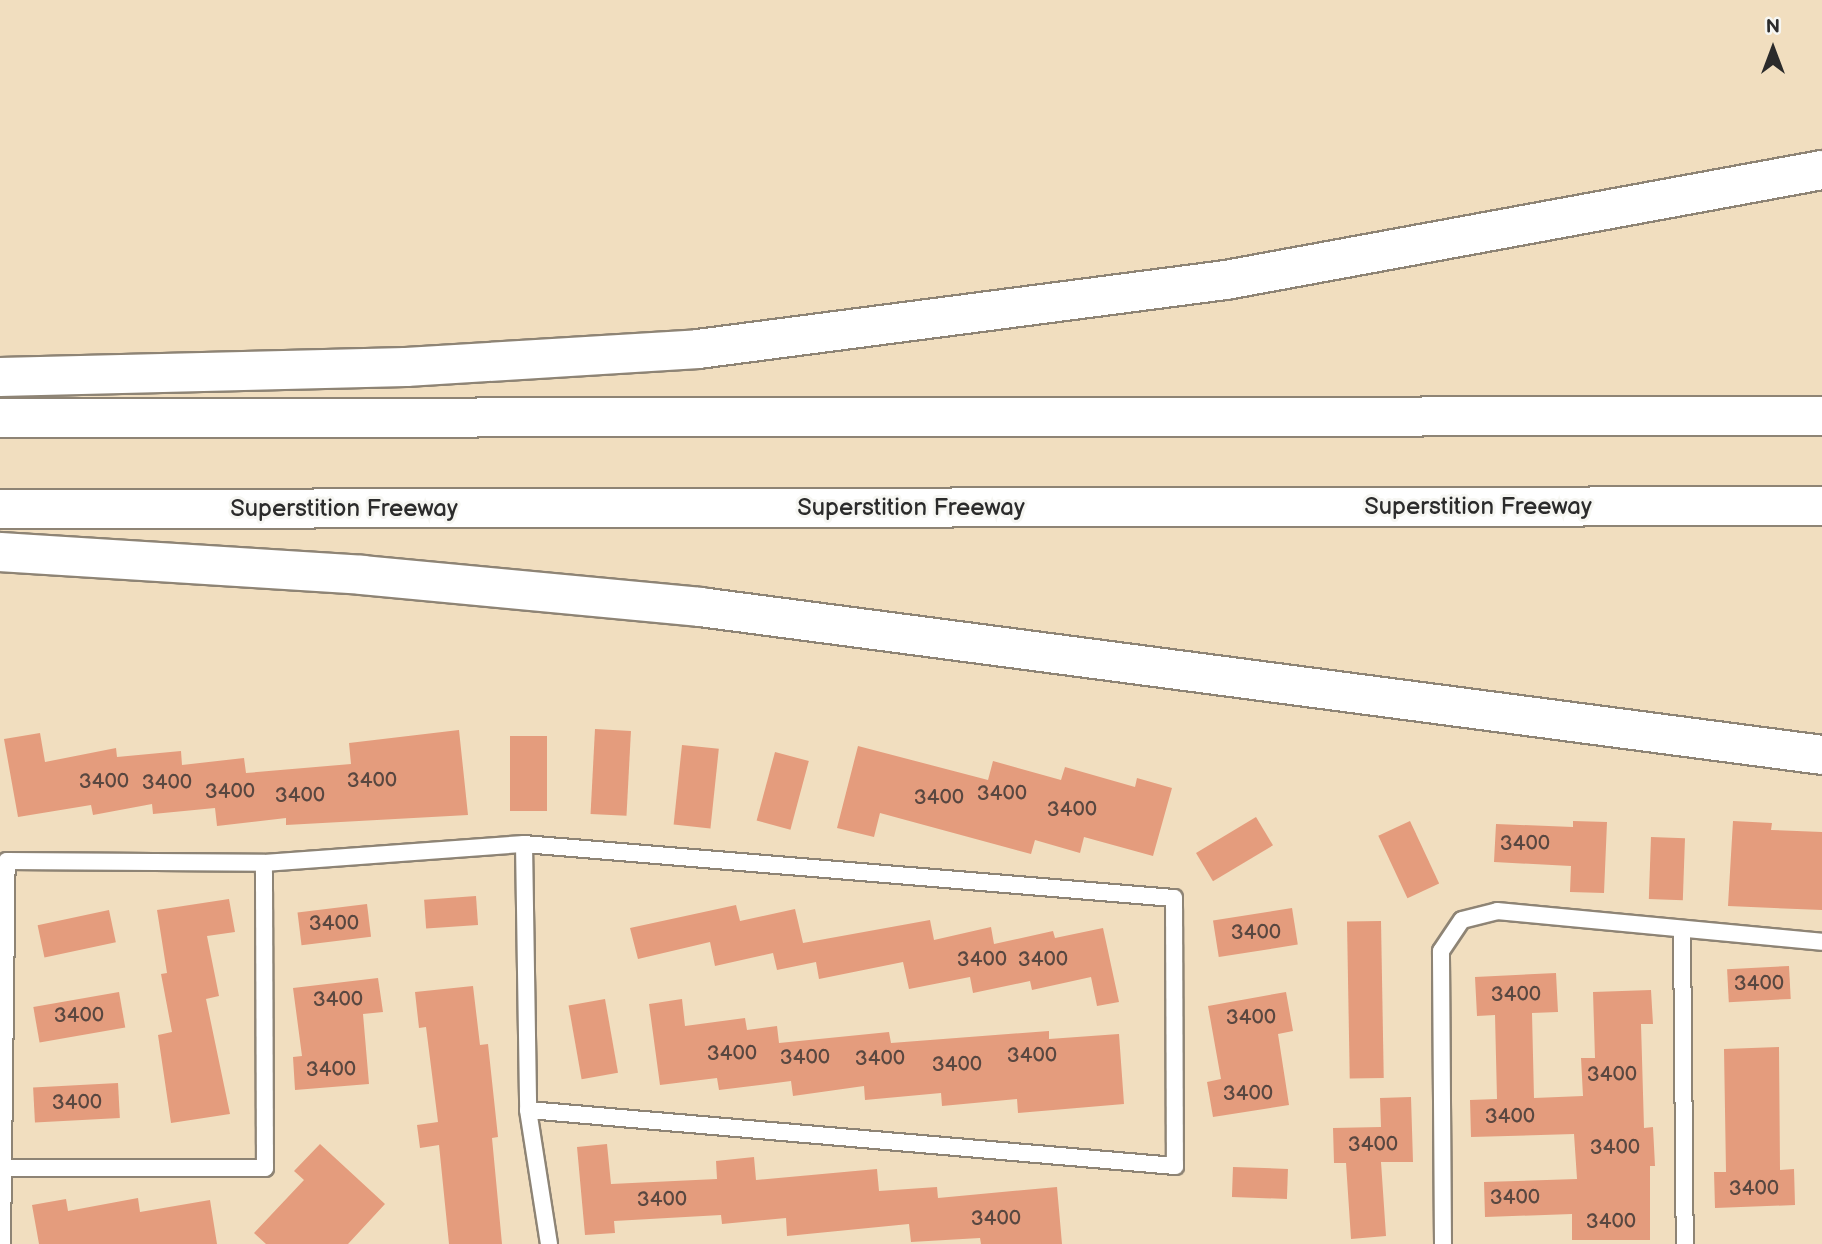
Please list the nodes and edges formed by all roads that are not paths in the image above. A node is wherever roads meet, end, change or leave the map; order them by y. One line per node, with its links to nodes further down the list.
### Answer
1 (1822, 170): 2 (highway)
2 (0, 377)
3 (1822, 416): 4 (highway)
4 (0, 418)
5 (1822, 506): 6 (highway, Superstition Freeway)
6 (0, 509)
7 (0, 552): 8 (highway)
8 (1822, 755)
9 (524, 844): 10 (lane); 13 (lane); 13 (lane)
10 (264, 863): 14 (lane); 14 (lane)
11 (1682, 929): 12 (lane); 17 (lane); 18 (lane)
12 (1822, 942)
13 (528, 1110): 16 (lane)
14 (1, 1168): 15 (lane)
15 (2, 1244)
16 (549, 1244)
17 (1443, 1244)
18 (1685, 1244)

